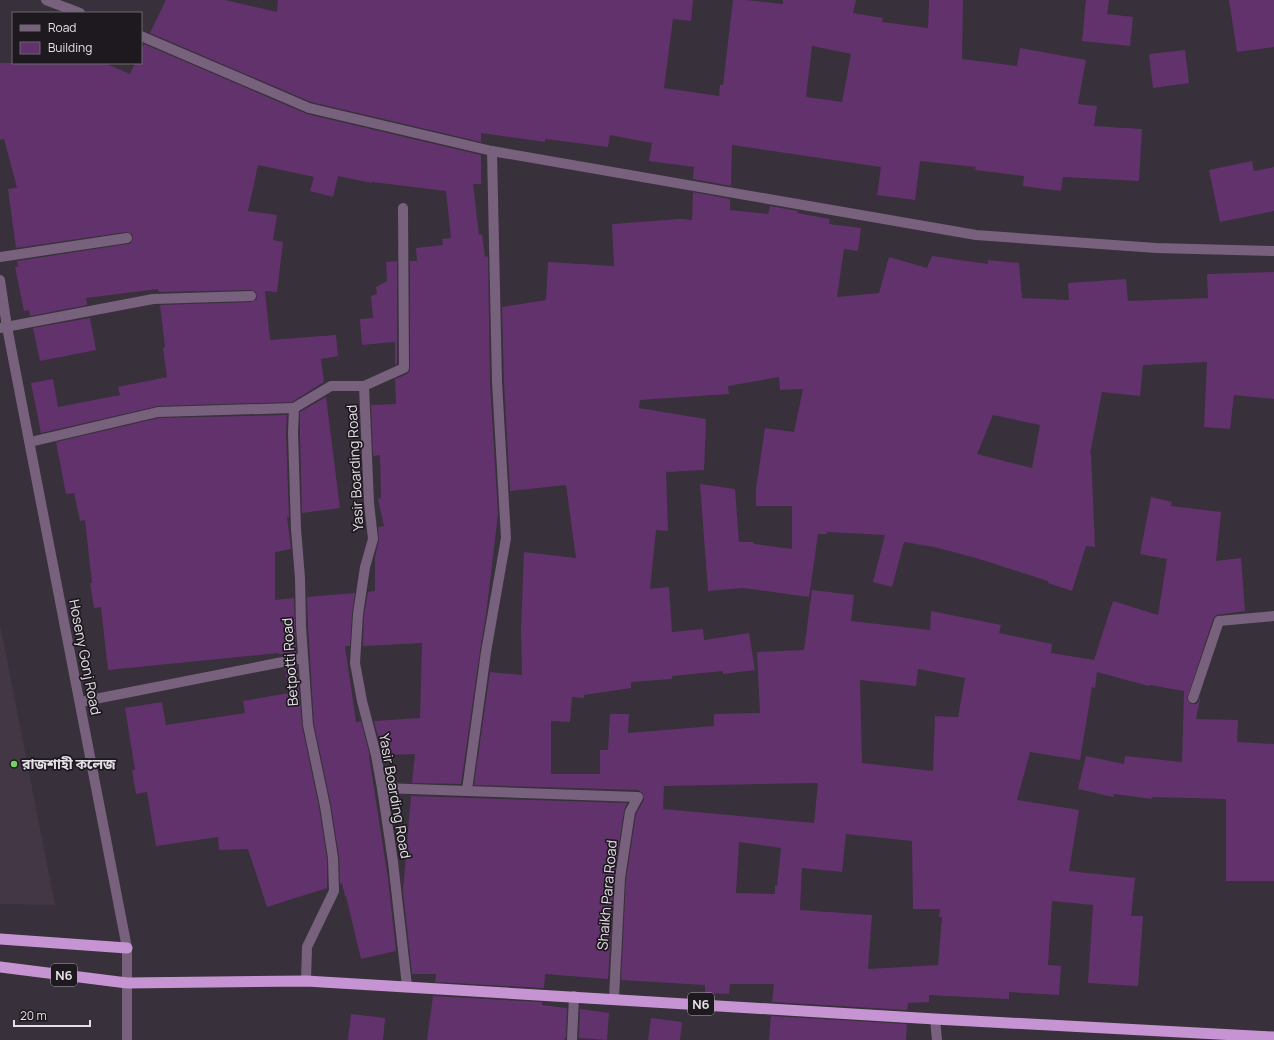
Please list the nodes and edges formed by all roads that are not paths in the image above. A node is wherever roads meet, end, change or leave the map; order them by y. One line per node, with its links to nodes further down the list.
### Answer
1 (46, 0): 2 (street)
2 (77, 12)
3 (142, 36): 4 (street)
4 (492, 150): 7 (street); 20 (street)
5 (403, 208): 12 (street, Yasir Boarding Road)
6 (127, 238): 8 (street)
7 (1274, 251)
8 (0, 257)
9 (0, 280): 11 (street, Hoseny Gonj Road)
10 (251, 296): 11 (street)
11 (4, 327): 14 (street, Hoseny Gonj Road)
12 (364, 386): 13 (street); 19 (street, Yasir Boarding Road)
13 (294, 408): 14 (street); 16 (street, Betpotti Road)
14 (30, 442): 18 (street, Hoseny Gonj Road)
15 (1274, 616): 17 (street)
16 (303, 658): 18 (street); 24 (street, Betpotti Road)
17 (1192, 698)
18 (80, 702): 22 (street, Hoseny Gonj Road)
19 (382, 788): 20 (street); 26 (street, Yasir Boarding Road)
20 (467, 790): 28 (street, Shaikh Para Road)
21 (0, 939): 22 (highway)
22 (127, 948): 25 (street, Hoseny Gonj Road)
23 (0, 967): 25 (highway, N6)
24 (306, 980): 25 (highway, N6); 26 (highway, N6)
25 (127, 984): 31 (street, Hoseny Gonj Road)
26 (407, 986): 27 (highway, N6)
27 (574, 996): 28 (highway, N6); 32 (street)
28 (614, 998): 29 (highway, N6)
29 (935, 1019): 30 (highway, N6); 33 (street)
30 (1274, 1037)
31 (127, 1040)
32 (572, 1040)
33 (937, 1040)

